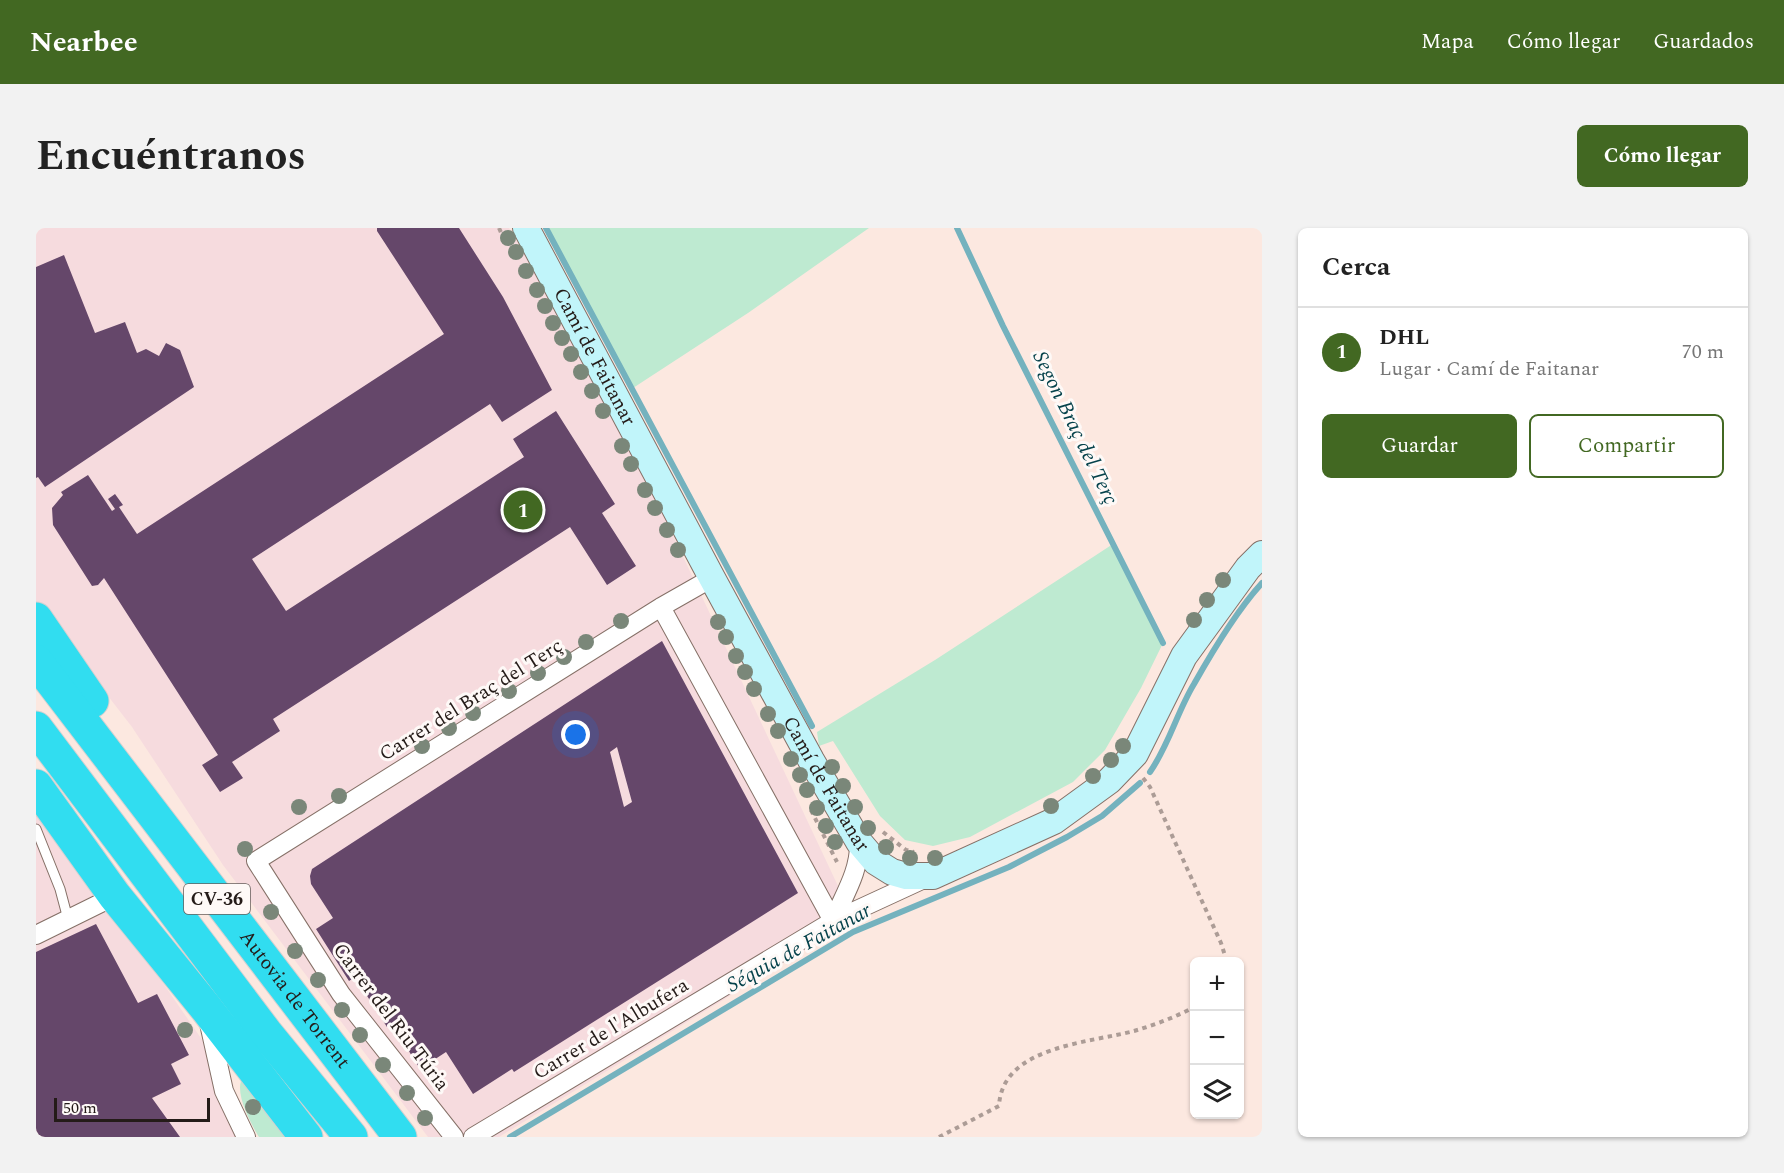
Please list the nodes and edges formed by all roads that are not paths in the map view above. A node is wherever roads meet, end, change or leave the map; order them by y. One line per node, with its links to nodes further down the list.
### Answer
1 (526, 228): 3 (street, Camí de Faitanar)
2 (1262, 554): 12 (street, Camí de Faitanar)
3 (712, 578): 4 (street, Carrer del Braç del Terç); 10 (street, Camí de Faitanar)
4 (661, 607): 11 (street, Carrer del Braç del Terç); 15 (street)
5 (36, 619): 17 (highway)
6 (36, 661): 17 (highway, Autovia de Torrent / CV-36)
7 (36, 728): 21 (highway, Autovia de Torrent / CV-36)
8 (36, 786): 13 (highway)
9 (36, 829): 14 (lane)
10 (869, 835): 12 (street, Camí de Faitanar); 15 (street)
11 (256, 861): 23 (street, Carrer del Riu Túria)
12 (933, 876): 15 (street, Carrer de l'Albufera)
13 (115, 896): 14 (street); 18 (highway)
14 (68, 919): 16 (street)
15 (833, 921): 24 (street, Carrer de l'Albufera)
16 (36, 935)
17 (280, 982): 22 (highway, Autovia de Torrent / CV-36)
18 (206, 1008): 19 (street); 20 (highway)
19 (246, 1137)
20 (306, 1137)
21 (351, 1137)
22 (400, 1137)
23 (454, 1137)
24 (473, 1137)

